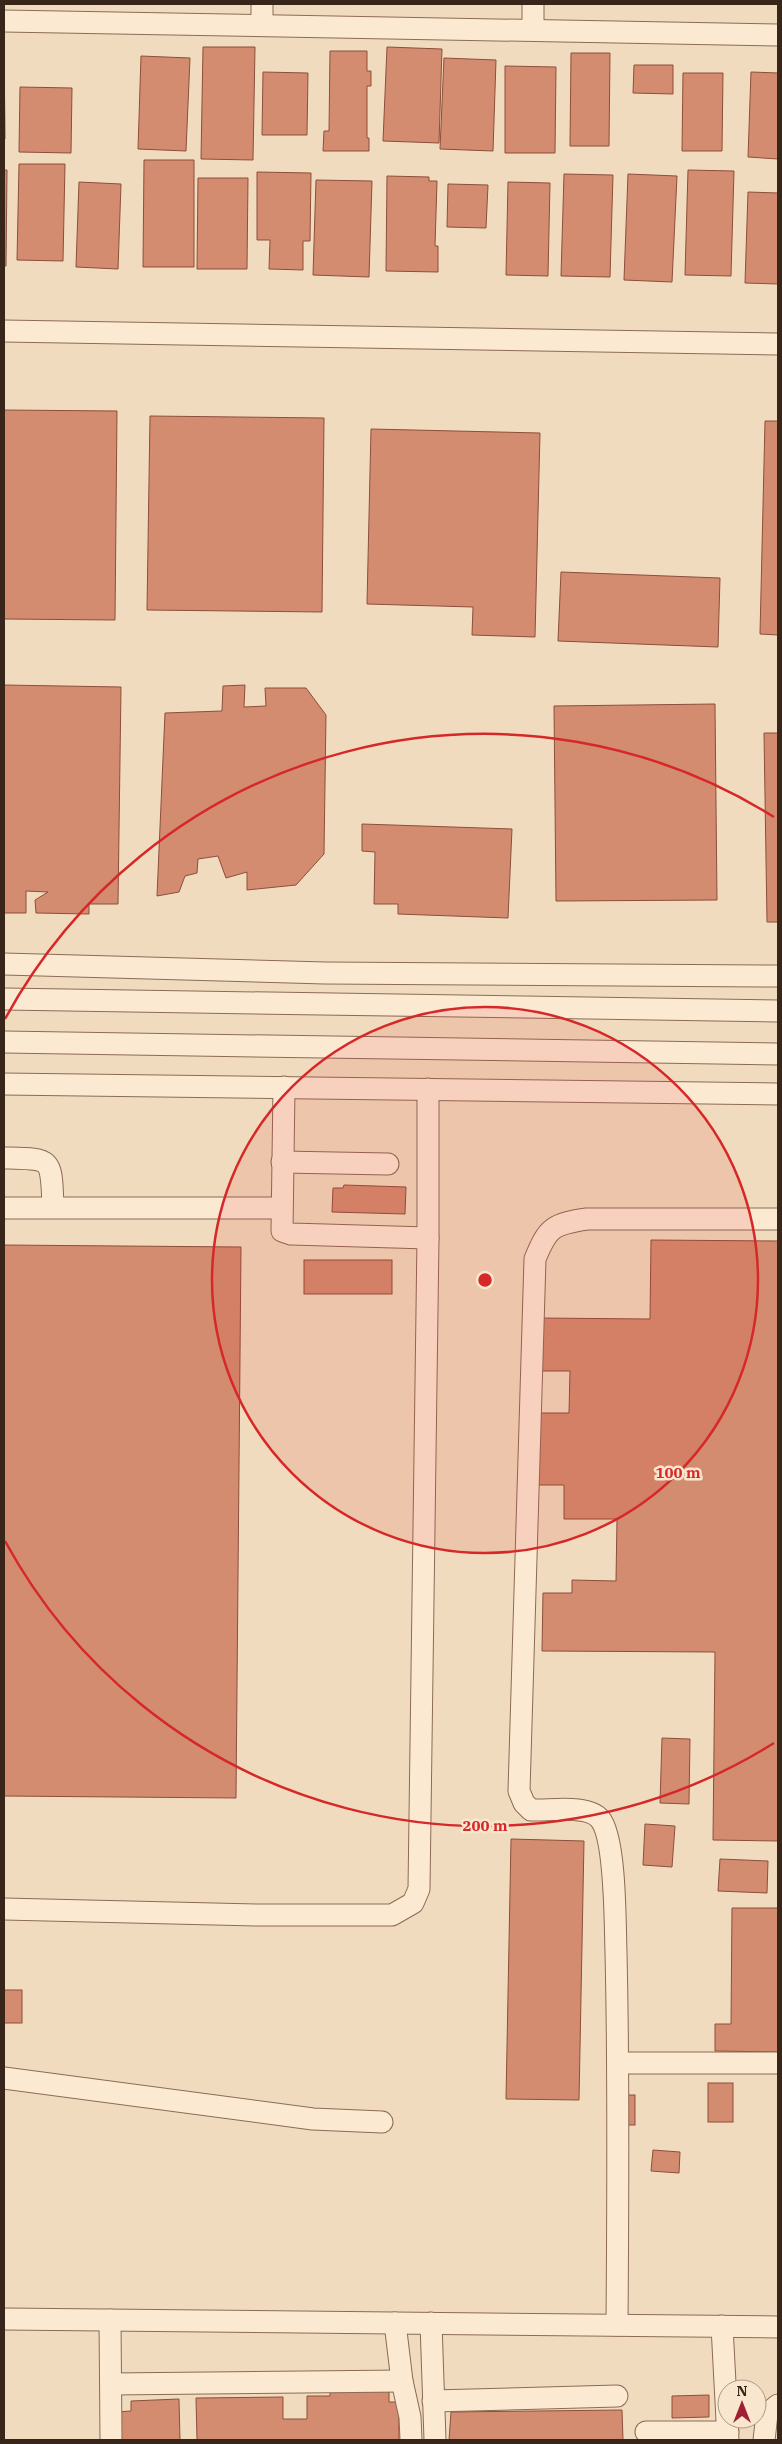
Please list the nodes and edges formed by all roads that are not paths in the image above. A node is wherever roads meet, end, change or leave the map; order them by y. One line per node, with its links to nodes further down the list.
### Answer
1 (533, 4): 4 (street)
2 (262, 14): 3 (street); 4 (street)
3 (4, 21)
4 (533, 29): 5 (street)
5 (778, 35)
6 (4, 331): 7 (street)
7 (778, 344)
8 (4, 964): 9 (street)
9 (778, 976)
10 (4, 999): 11 (street)
11 (778, 1011)
12 (4, 1042): 13 (street)
13 (778, 1054)
14 (4, 1084): 15 (street)
15 (284, 1087): 16 (street); 19 (street)
16 (428, 1089): 17 (street); 25 (street)
17 (778, 1094)
18 (4, 1158): 21 (street)
19 (282, 1162): 20 (street); 23 (street)
20 (388, 1164)
21 (53, 1206): 22 (street); 23 (street)
22 (4, 1208)
23 (281, 1208): 25 (street)
24 (778, 1219): 27 (street)
25 (428, 1238): 26 (street)
26 (4, 1909)
27 (619, 2063): 28 (street); 35 (street)
28 (778, 2063)
29 (4, 2078): 30 (street)
30 (382, 2122)
31 (4, 2319): 32 (street)
32 (110, 2320): 33 (street); 39 (street)
33 (396, 2323): 34 (street); 38 (street)
34 (431, 2323): 35 (street); 41 (street)
35 (617, 2325): 36 (street)
36 (722, 2326): 37 (street); 44 (street)
37 (778, 2327)
38 (402, 2381): 39 (street); 46 (street)
39 (111, 2384): 45 (street)
40 (617, 2396): 41 (street)
41 (433, 2401): 47 (street)
42 (778, 2405): 48 (street)
43 (646, 2432): 44 (street)
44 (728, 2436)
45 (111, 2440)
46 (411, 2440)
47 (434, 2440)
48 (764, 2440)

